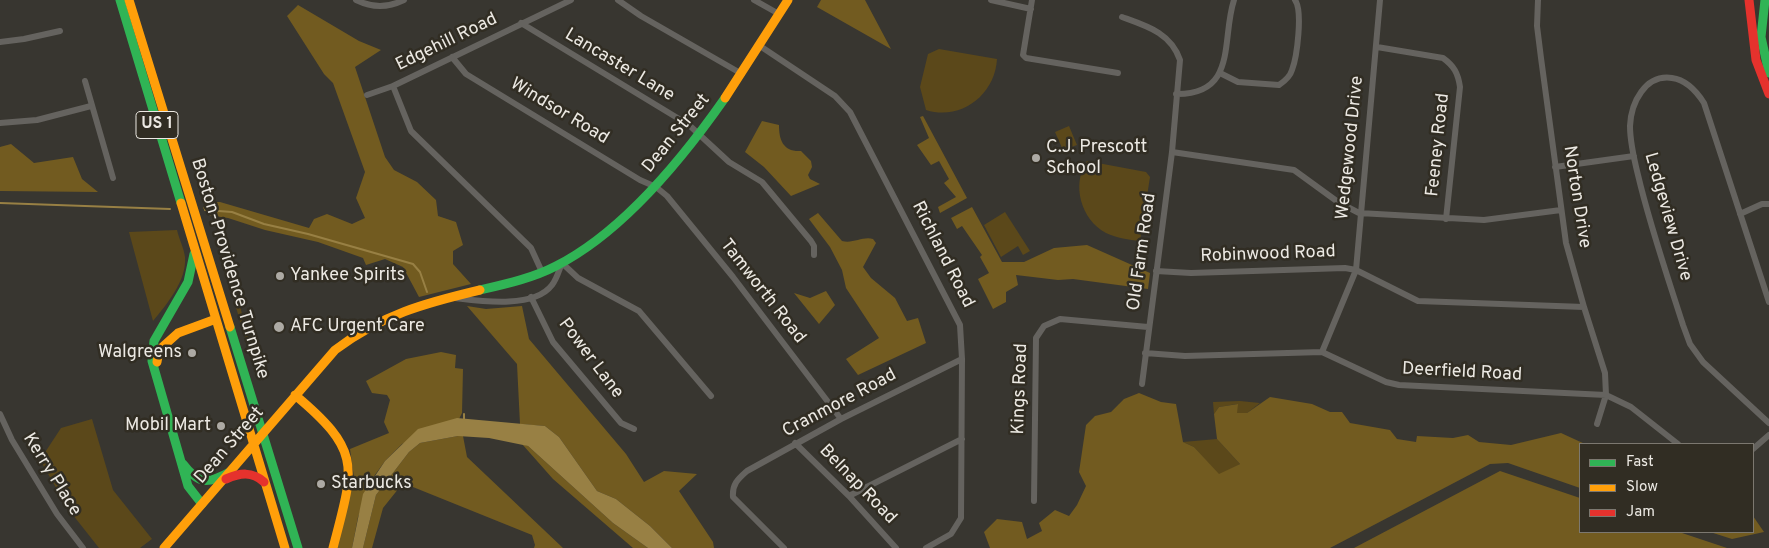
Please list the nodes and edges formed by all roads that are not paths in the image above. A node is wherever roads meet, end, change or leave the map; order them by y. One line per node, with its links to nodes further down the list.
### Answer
1 (120, 0): 48 (main road, Boston-Providence Turnpike / US 1)
2 (129, 0): 73 (main road, Boston-Providence Turnpike / US 1)
3 (356, 0): 4 (street)
4 (404, 0)
5 (571, 0): 20 (street, Edgehill Road)
6 (618, 0): 29 (street)
7 (754, 0): 18 (street)
8 (788, 0): 18 (main road, Dean Street)
9 (991, 0): 17 (street)
10 (1032, 0): 17 (street)
11 (1234, 0): 27 (street)
12 (1295, 0): 27 (street)
13 (1380, 0): 24 (street, Wedgewood Drive)
14 (1538, 0): 40 (street, Norton Drive)
15 (1749, 0): 33 (main road)
16 (1764, 0): 28 (main road)
17 (1031, 9): 26 (street)
18 (779, 14): 23 (main road, Dean Street)
19 (1122, 17): 32 (street, Old Farm Road)
20 (521, 24): 25 (street, Edgehill Road); 37 (street, Lancaster Lane)
21 (60, 31): 22 (street)
22 (0, 42)
23 (760, 46): 29 (main road, Dean Street); 62 (street, Richland Road)
24 (1377, 47): 45 (street, Wedgewood Drive); 47 (street, Feeney Road)
25 (452, 57): 31 (street, Edgehill Road); 42 (street, Windsor Road)
26 (1118, 73)
27 (1220, 73): 32 (street)
28 (1769, 73)
29 (742, 74): 37 (main road, Dean Street)
30 (84, 81): 35 (street)
31 (393, 86): 34 (street); 53 (street, Edgehill Road)
32 (1176, 94): 38 (street, Old Farm Road)
33 (1769, 94)
34 (367, 95)
35 (91, 106): 36 (street); 41 (street)
36 (0, 123)
37 (700, 135): 42 (main road, Dean Street); 49 (street, Lancaster Lane)
38 (1172, 152): 45 (street); 52 (street, Old Farm Road)
39 (1634, 156): 40 (street); 46 (street, Ledgeview Drive); 70 (street, Ledgeview Drive)
40 (1555, 167): 44 (street, Norton Drive)
41 (113, 178)
42 (656, 187): 50 (main road, Dean Street); 69 (street, Tamworth Road)
43 (1769, 204): 46 (street)
44 (1561, 210): 47 (street); 57 (street, Norton Drive)
45 (1359, 213): 47 (street); 51 (street, Wedgewood Drive)
46 (1740, 214): 56 (street, Ledgeview Drive)
47 (1446, 219)
48 (195, 250): 58 (main road, Boston-Providence Turnpike / US 1); 64 (main road)
49 (814, 255)
50 (562, 263): 53 (main road, Dean Street); 55 (street, Dean Street); 67 (street)
51 (1356, 270): 52 (street, Robinwood Road); 57 (street, Robinwood Road); 60 (street, Wedgewood Drive)
52 (1156, 271): 59 (street, Old Farm Road)
53 (542, 272): 54 (main road, Dean Street)
54 (451, 297): 55 (street, Dean Street); 65 (main road, Dean Street)
55 (531, 297): 72 (street, Power Lane)
56 (1769, 302)
57 (1584, 308): 66 (street, Norton Drive)
58 (216, 319): 64 (main road); 78 (main road, Boston-Providence Turnpike / US 1)
59 (1148, 327): 61 (street, Old Farm Road); 85 (street, Kings Road)
60 (1322, 352): 61 (street, Deerfield Road); 66 (street, Deerfield Road)
61 (1145, 353): 63 (street, Old Farm Road)
62 (962, 359): 69 (street, Cranmore Road); 75 (street, Richland Road)
63 (1142, 384)
64 (159, 388): 80 (main road)
65 (295, 395): 73 (main road, Dean Street); 91 (main road)
66 (1606, 395): 71 (street); 77 (street)
67 (712, 396)
68 (0, 414): 87 (street, Kerry Place)
69 (841, 419): 76 (street, Cranmore Road)
70 (1769, 423)
71 (1597, 424)
72 (634, 429)
73 (263, 434): 78 (main road, Dean Street); 90 (main road, Boston-Providence Turnpike / US 1)
74 (1769, 434): 79 (street)
75 (962, 439): 84 (street); 94 (street, Richland Road)
76 (795, 443): 84 (street, Belnap Road); 92 (street, Cranmore Road)
77 (1677, 443)
78 (253, 445): 81 (main road, Dean Street); 83 (main road, Boston-Providence Turnpike / US 1)
79 (1754, 448)
80 (180, 460): 81 (main road); 86 (main road)
81 (230, 472): 82 (main road, Dean Street)
82 (223, 480): 83 (main road); 86 (main road, Dean Street)
83 (266, 484): 89 (main road, Boston-Providence Turnpike / US 1)
84 (849, 496): 93 (street, Belnap Road)
85 (1034, 501)
86 (202, 504): 88 (main road, Dean Street)
87 (82, 548)
88 (164, 548)
89 (285, 548)
90 (298, 548)
91 (333, 548)
92 (784, 548)
93 (896, 548)
94 (926, 548)

